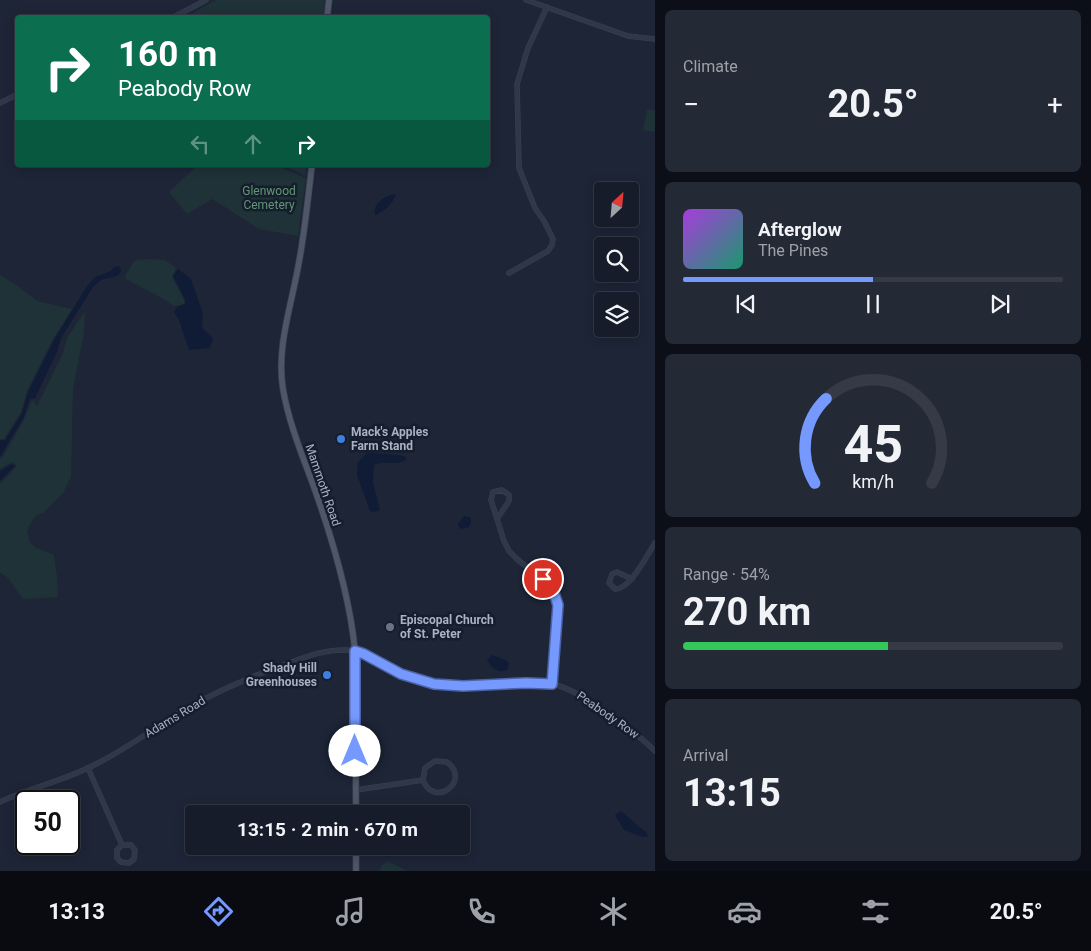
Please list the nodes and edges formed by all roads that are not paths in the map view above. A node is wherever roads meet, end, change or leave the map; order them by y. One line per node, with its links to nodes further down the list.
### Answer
1 (206, 0): 5 (street)
2 (329, 0): 6 (main road)
3 (526, 0): 4 (street)
4 (547, 7): 7 (street); 11 (street)
5 (178, 15)
6 (327, 15)
7 (655, 39)
8 (15, 96): 9 (street)
9 (0, 103)
10 (312, 167): 15 (main road, Mammoth Road)
11 (509, 273)
12 (497, 520): 12 (street); 16 (street)
13 (655, 543): 14 (street)
14 (632, 578): 14 (street)
15 (355, 651): 16 (street, Peabody Row); 18 (street, Adams Road); 20 (main road, Mammoth Road)
16 (552, 684): 17 (street, Peabody Row)
17 (655, 751)
18 (88, 768): 21 (street, Adams Road); 23 (street)
19 (423, 780): 19 (street); 20 (street)
20 (356, 790): 22 (main road, Mammoth Road)
21 (0, 802)
22 (356, 805)
23 (122, 845): 23 (street)
24 (356, 855): 25 (main road)
25 (356, 871)

